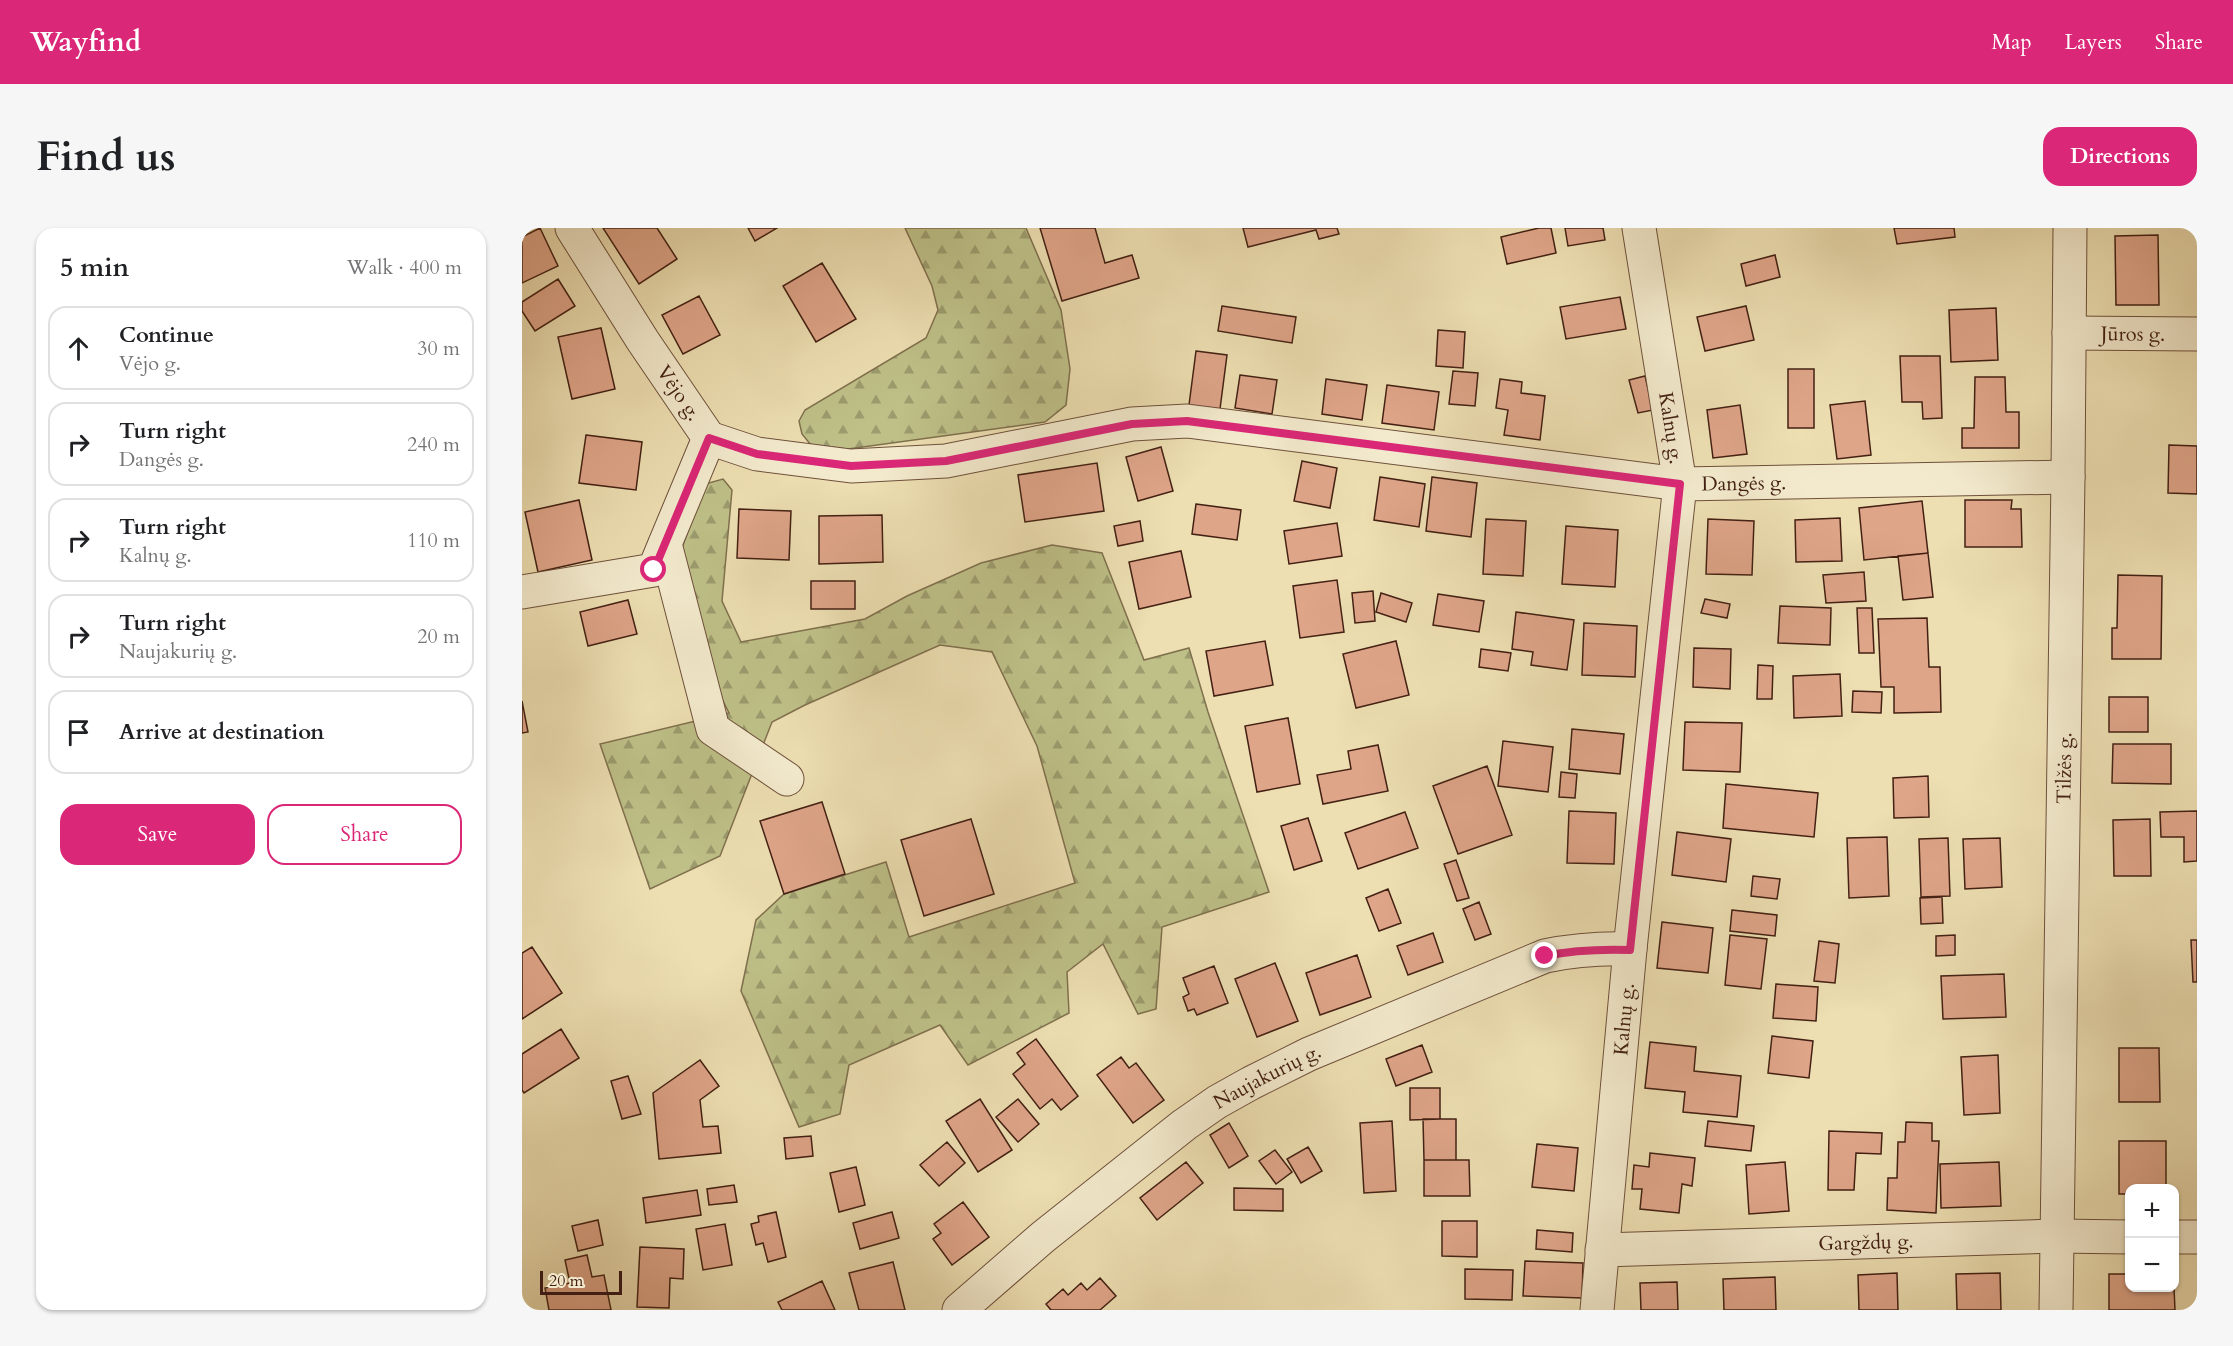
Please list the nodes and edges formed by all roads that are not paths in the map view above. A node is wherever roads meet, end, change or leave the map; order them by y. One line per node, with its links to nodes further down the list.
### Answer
1 (572, 228): 6 (street, Vėjo g.)
2 (1639, 228): 8 (street, Kalnų g.)
3 (2070, 228): 4 (street, Tilžės g.)
4 (2069, 333): 5 (street, Jūros g.); 7 (street, Tilžės g.)
5 (2197, 334)
6 (709, 438): 8 (street, Dangės g.); 9 (street, Vėjo g.)
7 (2068, 477): 8 (street, Dangės g.); 13 (street, Tilžės g.)
8 (1680, 484): 12 (street, Kalnų g.)
9 (659, 557): 10 (street); 11 (street)
10 (522, 592)
11 (787, 779)
12 (1630, 950): 17 (street, Kalnų g.); 18 (street, Naujakurių g.)
13 (2056, 1236): 14 (street, Gargždų g.); 17 (street, Gargždų g.); 20 (street, Tilžės g.)
14 (2125, 1237)
15 (2179, 1237): 16 (street)
16 (2197, 1237)
17 (1602, 1250): 19 (street, Kalnų g.)
18 (959, 1310)
19 (1597, 1310)
20 (2056, 1310)

